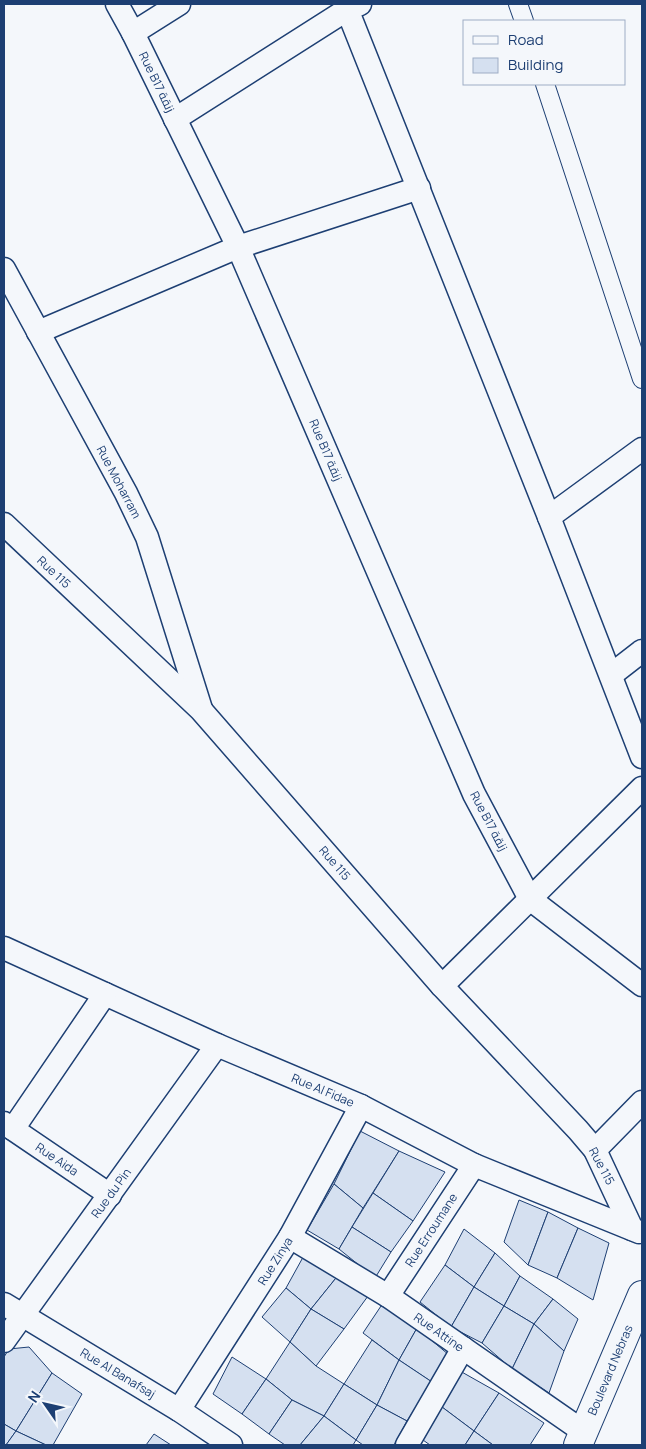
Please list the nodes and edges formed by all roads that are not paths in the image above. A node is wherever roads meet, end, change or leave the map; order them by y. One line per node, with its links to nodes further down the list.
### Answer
1 (118, 4): 6 (street, Rue B17 زنقة)
2 (179, 4): 6 (street)
3 (518, 4): 5 (street)
4 (351, 5): 8 (street); 9 (street)
5 (524, 20)
6 (134, 33): 8 (street, Rue B17 زنقة)
7 (545, 85): 13 (street)
8 (175, 119): 10 (street, Rue B17 زنقة)
9 (419, 188): 10 (street); 15 (street)
10 (238, 247): 12 (street); 22 (street, Rue B17 زنقة)
11 (4, 269): 12 (street, Rue Moharram)
12 (38, 332): 19 (street, Rue Moharram)
13 (642, 379)
14 (642, 449): 15 (street)
15 (549, 517): 18 (street)
16 (4, 524): 19 (street, Rue 115)
17 (642, 652): 18 (street)
18 (611, 675): 20 (street)
19 (201, 710): 25 (street, Rue 115)
20 (642, 758)
21 (642, 788): 22 (street)
22 (530, 899): 24 (street); 25 (street)
23 (4, 948): 26 (street, Rue Al Fidae)
24 (642, 985)
25 (442, 986): 31 (street, Rue 115)
26 (105, 994): 27 (street, Rue Al Fidae); 30 (street)
27 (217, 1045): 29 (street, Rue Al Fidae); 33 (street, Rue du Pin)
28 (642, 1102): 31 (street)
29 (361, 1106): 32 (street, Rue Al Fidae); 35 (street, Rue Zinya)
30 (8, 1126): 33 (street, Rue Aida)
31 (595, 1150): 34 (street, Rue 115)
32 (474, 1165): 34 (street, Rue Al Fidae); 37 (street, Rue Erroumane)
33 (110, 1195): 38 (street, Rue du Pin)
34 (637, 1231)
35 (290, 1237): 37 (street, Rue Attine); 41 (street, Rue Zinya)
36 (642, 1295): 42 (street, Boulevard Nebras)
37 (388, 1296): 40 (street, Rue Attine)
38 (13, 1310): 39 (street, Rue du Pin); 41 (street, Rue Al Banafsaj)
39 (4, 1341)
40 (463, 1348): 42 (street, Rue Attine); 44 (street)
41 (179, 1410): 43 (street, Rue Al Banafsaj)
42 (581, 1439)
43 (232, 1445)
44 (407, 1445)

